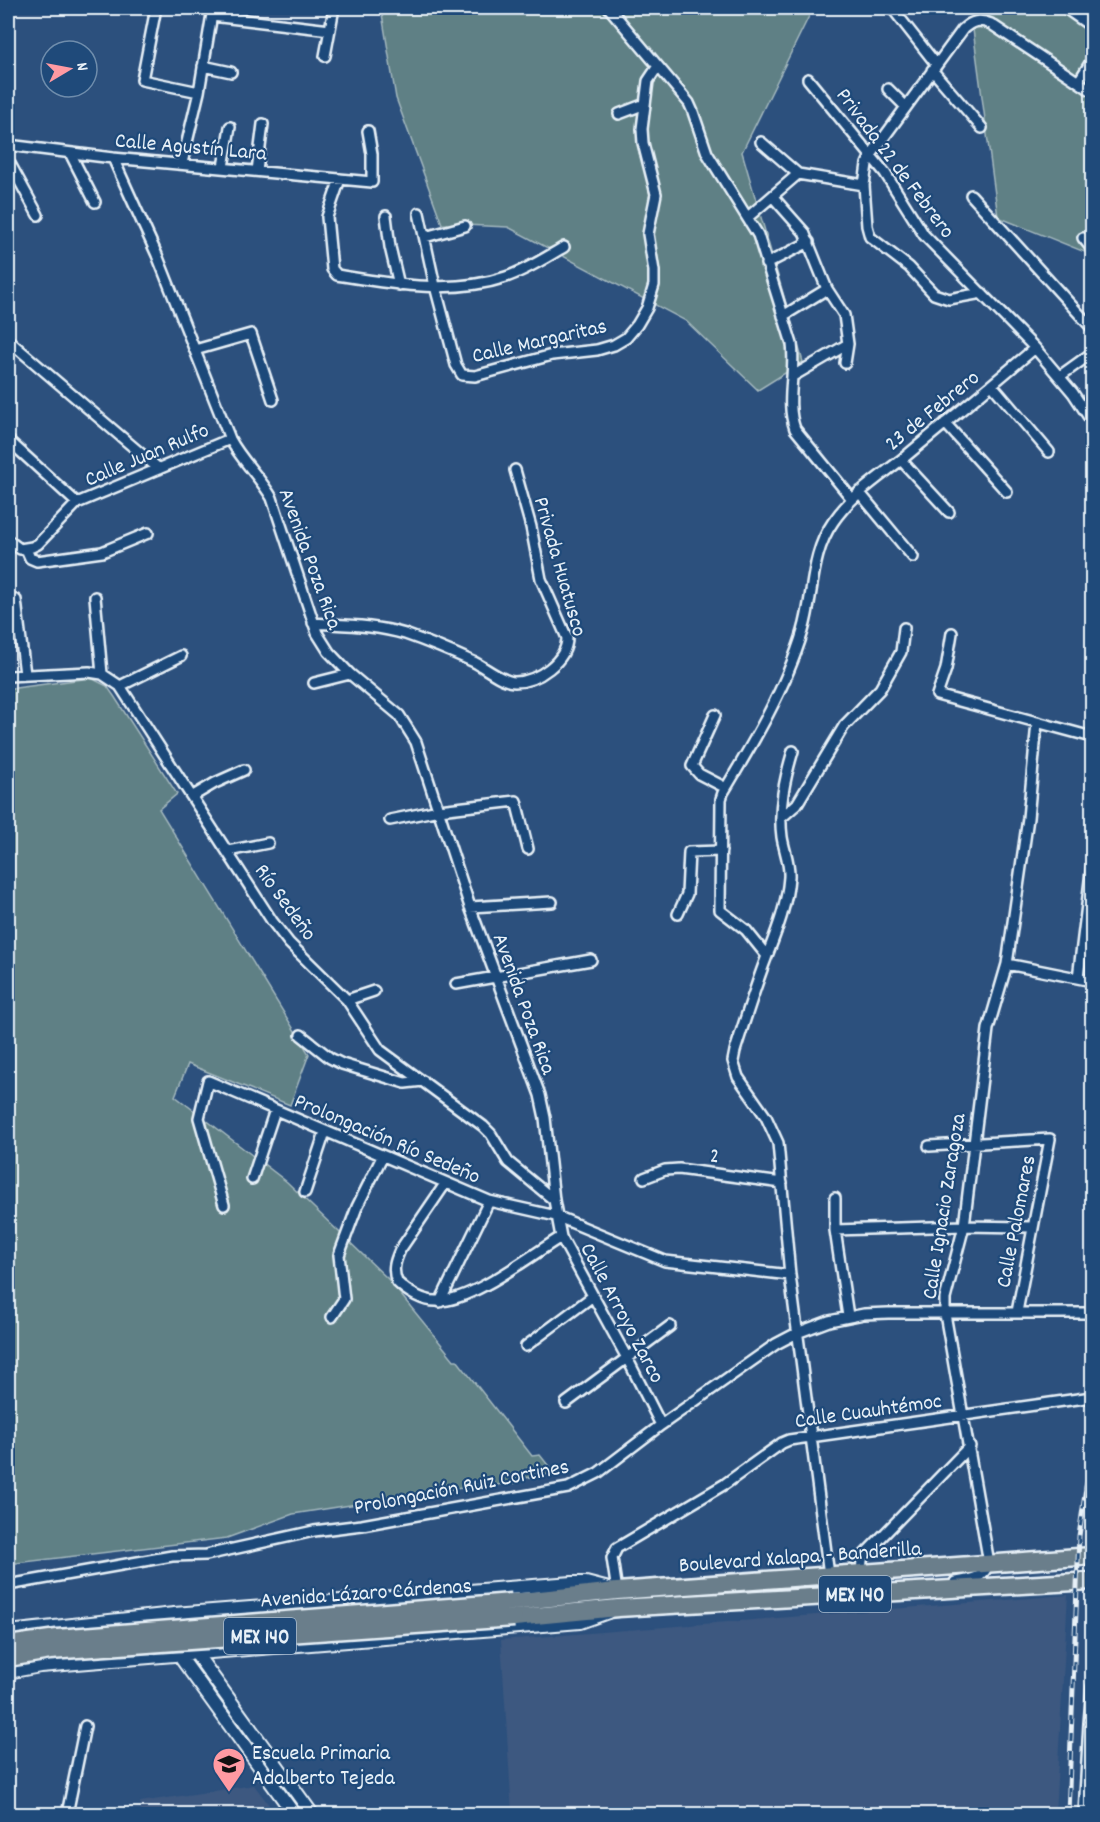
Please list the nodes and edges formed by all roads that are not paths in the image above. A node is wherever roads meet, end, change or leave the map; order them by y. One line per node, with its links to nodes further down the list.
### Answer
1 (156, 8): 19 (street)
2 (334, 8): 8 (street)
3 (609, 8): 12 (street)
4 (892, 8): 13 (street)
5 (1065, 8): 7 (street)
6 (212, 12): 8 (street); 11 (street)
7 (1092, 27)
8 (330, 30): 9 (street)
9 (325, 56)
10 (1092, 60): 16 (street)
11 (203, 66): 14 (street); 19 (street)
12 (658, 66): 20 (street, Calle Margaritas); 45 (street)
13 (934, 67): 16 (street); 21 (street); 25 (street)
14 (231, 72)
15 (808, 79): 30 (street, Privada 22 de Febrero)
16 (1079, 81): 18 (street)
17 (888, 89): 21 (street)
18 (1092, 91)
19 (199, 92): 33 (street)
20 (645, 104): 22 (street); 54 (street, Calle Margaritas)
21 (906, 107): 30 (street)
22 (619, 114)
23 (263, 124): 35 (street)
24 (230, 127): 34 (street)
25 (982, 128)
26 (368, 131): 37 (street, Calle Agustín Lara)
27 (761, 142): 36 (street)
28 (8, 145): 29 (street, Calle Agustín Lara)
29 (70, 153): 31 (street, Calle Agustín Lara); 41 (street)
30 (872, 155): 38 (street); 56 (street, Privada 22 de Febrero)
31 (113, 158): 33 (street, Calle Agustín Lara); 62 (street, Avenida Poza Rica)
32 (8, 160): 43 (street)
33 (182, 163): 34 (street, Calle Agustín Lara)
34 (223, 167): 35 (street, Calle Agustín Lara)
35 (257, 171): 37 (street, Calle Agustín Lara)
36 (798, 174): 38 (street); 40 (street)
37 (340, 179): 53 (street)
38 (864, 185): 56 (street)
39 (971, 195): 58 (street)
40 (773, 196): 45 (street); 49 (street)
41 (95, 202)
42 (419, 213): 47 (street)
43 (38, 215)
44 (386, 216): 53 (street)
45 (748, 217): 52 (street)
46 (465, 226): 47 (street)
47 (425, 237): 54 (street)
48 (1083, 238): 51 (street)
49 (809, 242): 52 (street); 55 (street)
50 (564, 247): 54 (street)
51 (1092, 249)
52 (766, 264): 57 (street)
53 (399, 285): 54 (street)
54 (435, 286)
55 (827, 289): 57 (street); 60 (street)
56 (982, 293): 61 (street, Privada 22 de Febrero)
57 (783, 316): 65 (street)
58 (1092, 328)
59 (8, 340): 75 (street)
60 (848, 344): 64 (street); 65 (street)
61 (1035, 348): 66 (street, Privada 22 de Febrero); 67 (street, 23 de Febrero)
62 (195, 350): 68 (street); 71 (street, Avenida Poza Rica)
63 (1092, 353): 66 (street)
64 (845, 363)
65 (793, 376): 79 (street)
66 (1060, 376): 69 (street, Privada 22 de Febrero)
67 (992, 385): 70 (street, 23 de Febrero); 73 (street)
68 (273, 400)
69 (1092, 422)
70 (945, 423): 74 (street, 23 de Febrero); 78 (street)
71 (230, 439): 75 (street, Calle Juan Rulfo); 88 (street, Avenida Poza Rica)
72 (8, 440): 80 (street, Calle Juan Rulfo)
73 (1049, 452)
74 (901, 460): 77 (street, 23 de Febrero); 81 (street)
75 (159, 470): 80 (street, Calle Juan Rulfo)
76 (515, 470): 88 (street, Privada Huatusco)
77 (859, 492): 79 (street, 23 de Febrero); 85 (street)
78 (1007, 492)
79 (852, 500): 105 (street, 23 de Febrero)
80 (77, 503): 84 (street, Calle Juan Rulfo)
81 (949, 513)
82 (148, 533): 84 (street)
83 (8, 540): 84 (street)
84 (26, 549)
85 (913, 558)
86 (94, 597): 95 (street)
87 (16, 600): 90 (street)
88 (313, 623): 96 (street, Avenida Poza Rica)
89 (8, 624): 90 (street)
90 (19, 626): 94 (street)
91 (904, 628): 108 (street)
92 (952, 633): 101 (street)
93 (181, 656): 99 (street)
94 (25, 674): 95 (street); 97 (street)
95 (102, 674): 99 (street, Río Sedeño)
96 (350, 674): 98 (street); 107 (street, Avenida Poza Rica)
97 (8, 676)
98 (314, 683)
99 (120, 686): 106 (street, Río Sedeño)
100 (715, 715): 105 (street)
101 (1037, 723): 102 (street); 120 (street, Calle Ignacio Zaragoza)
102 (1092, 737)
103 (793, 751): 108 (street)
104 (244, 770): 106 (street)
105 (726, 788): 113 (street)
106 (193, 796): 112 (street, Río Sedeño)
107 (439, 810): 109 (street); 111 (street); 116 (street, Avenida Poza Rica)
108 (781, 818): 118 (street)
109 (390, 820)
110 (268, 843): 112 (street)
111 (528, 849)
112 (228, 851): 126 (street, Río Sedeño)
113 (721, 851): 117 (street); 118 (street)
114 (1092, 864): 122 (street)
115 (552, 902): 116 (street)
116 (470, 908): 121 (street, Avenida Poza Rica)
117 (678, 914)
118 (767, 956): 136 (street)
119 (591, 960): 121 (street)
120 (1007, 964): 122 (street); 131 (street, Calle Ignacio Zaragoza)
121 (496, 977): 124 (street); 140 (street, Avenida Poza Rica)
122 (1078, 978): 123 (street)
123 (1092, 981)
124 (456, 984)
125 (374, 991): 126 (street)
126 (347, 1000): 128 (street, Río Sedeño)
127 (301, 1035): 128 (street)
128 (423, 1081): 140 (street, Río Sedeño)
129 (275, 1110): 130 (street, Prolongación Río Sedeño); 135 (street); 142 (street, Prolongación Río Sedeño)
130 (325, 1131): 133 (street, Prolongación Río Sedeño); 138 (street)
131 (975, 1144): 132 (street); 144 (street, Calle Ignacio Zaragoza); 145 (street, Calle Palomares)
132 (929, 1146)
133 (382, 1157): 137 (street, Prolongación Río Sedeño); 155 (street)
134 (644, 1178): 136 (street, 2)
135 (252, 1179)
136 (782, 1183): 148 (street)
137 (445, 1184): 141 (street, Prolongación Río Sedeño); 150 (street)
138 (305, 1192)
139 (835, 1198): 146 (street)
140 (554, 1200): 143 (street)
141 (489, 1202): 143 (street, Prolongación Río Sedeño); 150 (street)
142 (224, 1205)
143 (556, 1216): 147 (street, Calle Arroyo Zarco); 148 (street, Prolongación Río Sedeño)
144 (964, 1226): 145 (street); 146 (street); 153 (street, Calle Ignacio Zaragoza)
145 (1032, 1227): 151 (street, Calle Palomares)
146 (835, 1230): 154 (street)
147 (561, 1237): 149 (street, Calle Arroyo Zarco); 150 (street)
148 (790, 1275): 157 (street)
149 (593, 1296): 158 (street); 159 (street, Calle Arroyo Zarco)
150 (440, 1302)
151 (1017, 1312): 152 (street, Prolongación Ruiz Cortines); 153 (street, Prolongación Ruiz Cortines)
152 (1092, 1313)
153 (945, 1314): 154 (street, Prolongación Ruiz Cortines); 162 (street, Calle Ignacio Zaragoza)
154 (848, 1316): 157 (street, Prolongación Ruiz Cortines)
155 (332, 1317)
156 (670, 1326): 159 (street)
157 (796, 1333): 163 (street, Prolongación Ruiz Cortines); 164 (street)
158 (525, 1346)
159 (627, 1358): 161 (street); 163 (street, Calle Arroyo Zarco)
160 (1092, 1397): 162 (street, Calle Cuauhtémoc)
161 (566, 1403)
162 (964, 1414): 164 (street, Calle Cuauhtémoc); 165 (street, Calle Ignacio Zaragoza)
163 (661, 1425): 171 (street, Prolongación Ruiz Cortines)
164 (811, 1436): 169 (street); 173 (street, Calle Cuauhtémoc)
165 (970, 1446): 167 (street, Calle Ignacio Zaragoza); 168 (street)
166 (1092, 1556): 167 (highway, Boulevard Xalapa - Banderilla / MEX 140)
167 (989, 1563): 168 (highway, Boulevard Xalapa - Banderilla / MEX 140); 172 (street)
168 (861, 1573): 169 (highway, Boulevard Xalapa - Banderilla / MEX 140)
169 (829, 1575): 173 (highway, Boulevard Xalapa - Banderilla / MEX 140)
170 (1092, 1581): 172 (highway, Boulevard Xalapa - Banderilla / MEX 140)
171 (8, 1585)
172 (923, 1589): 173 (highway, Boulevard Xalapa - Banderilla / MEX 140)
173 (617, 1599): 174 (highway, Boulevard Xalapa - Banderilla / MEX 140); 175 (main road); 179 (main road)
174 (513, 1610): 178 (highway, Avenida Lázaro Cárdenas / MEX 140, bridge); 181 (highway, Avenida Lázaro Cárdenas / MEX 140, bridge)
175 (174, 1614): 176 (main road); 179 (main road)
176 (156, 1616): 177 (main road); 180 (main road)
177 (8, 1632)
178 (8, 1645)
179 (195, 1654): 180 (main road); 188 (main road)
180 (178, 1655): 182 (main road); 187 (main road)
181 (8, 1658)
182 (8, 1672)
183 (1092, 1687): 185 (street)
184 (86, 1726): 186 (street)
185 (1089, 1779): 189 (street)
186 (67, 1815)
187 (294, 1815)
188 (312, 1815)
189 (1084, 1815)

